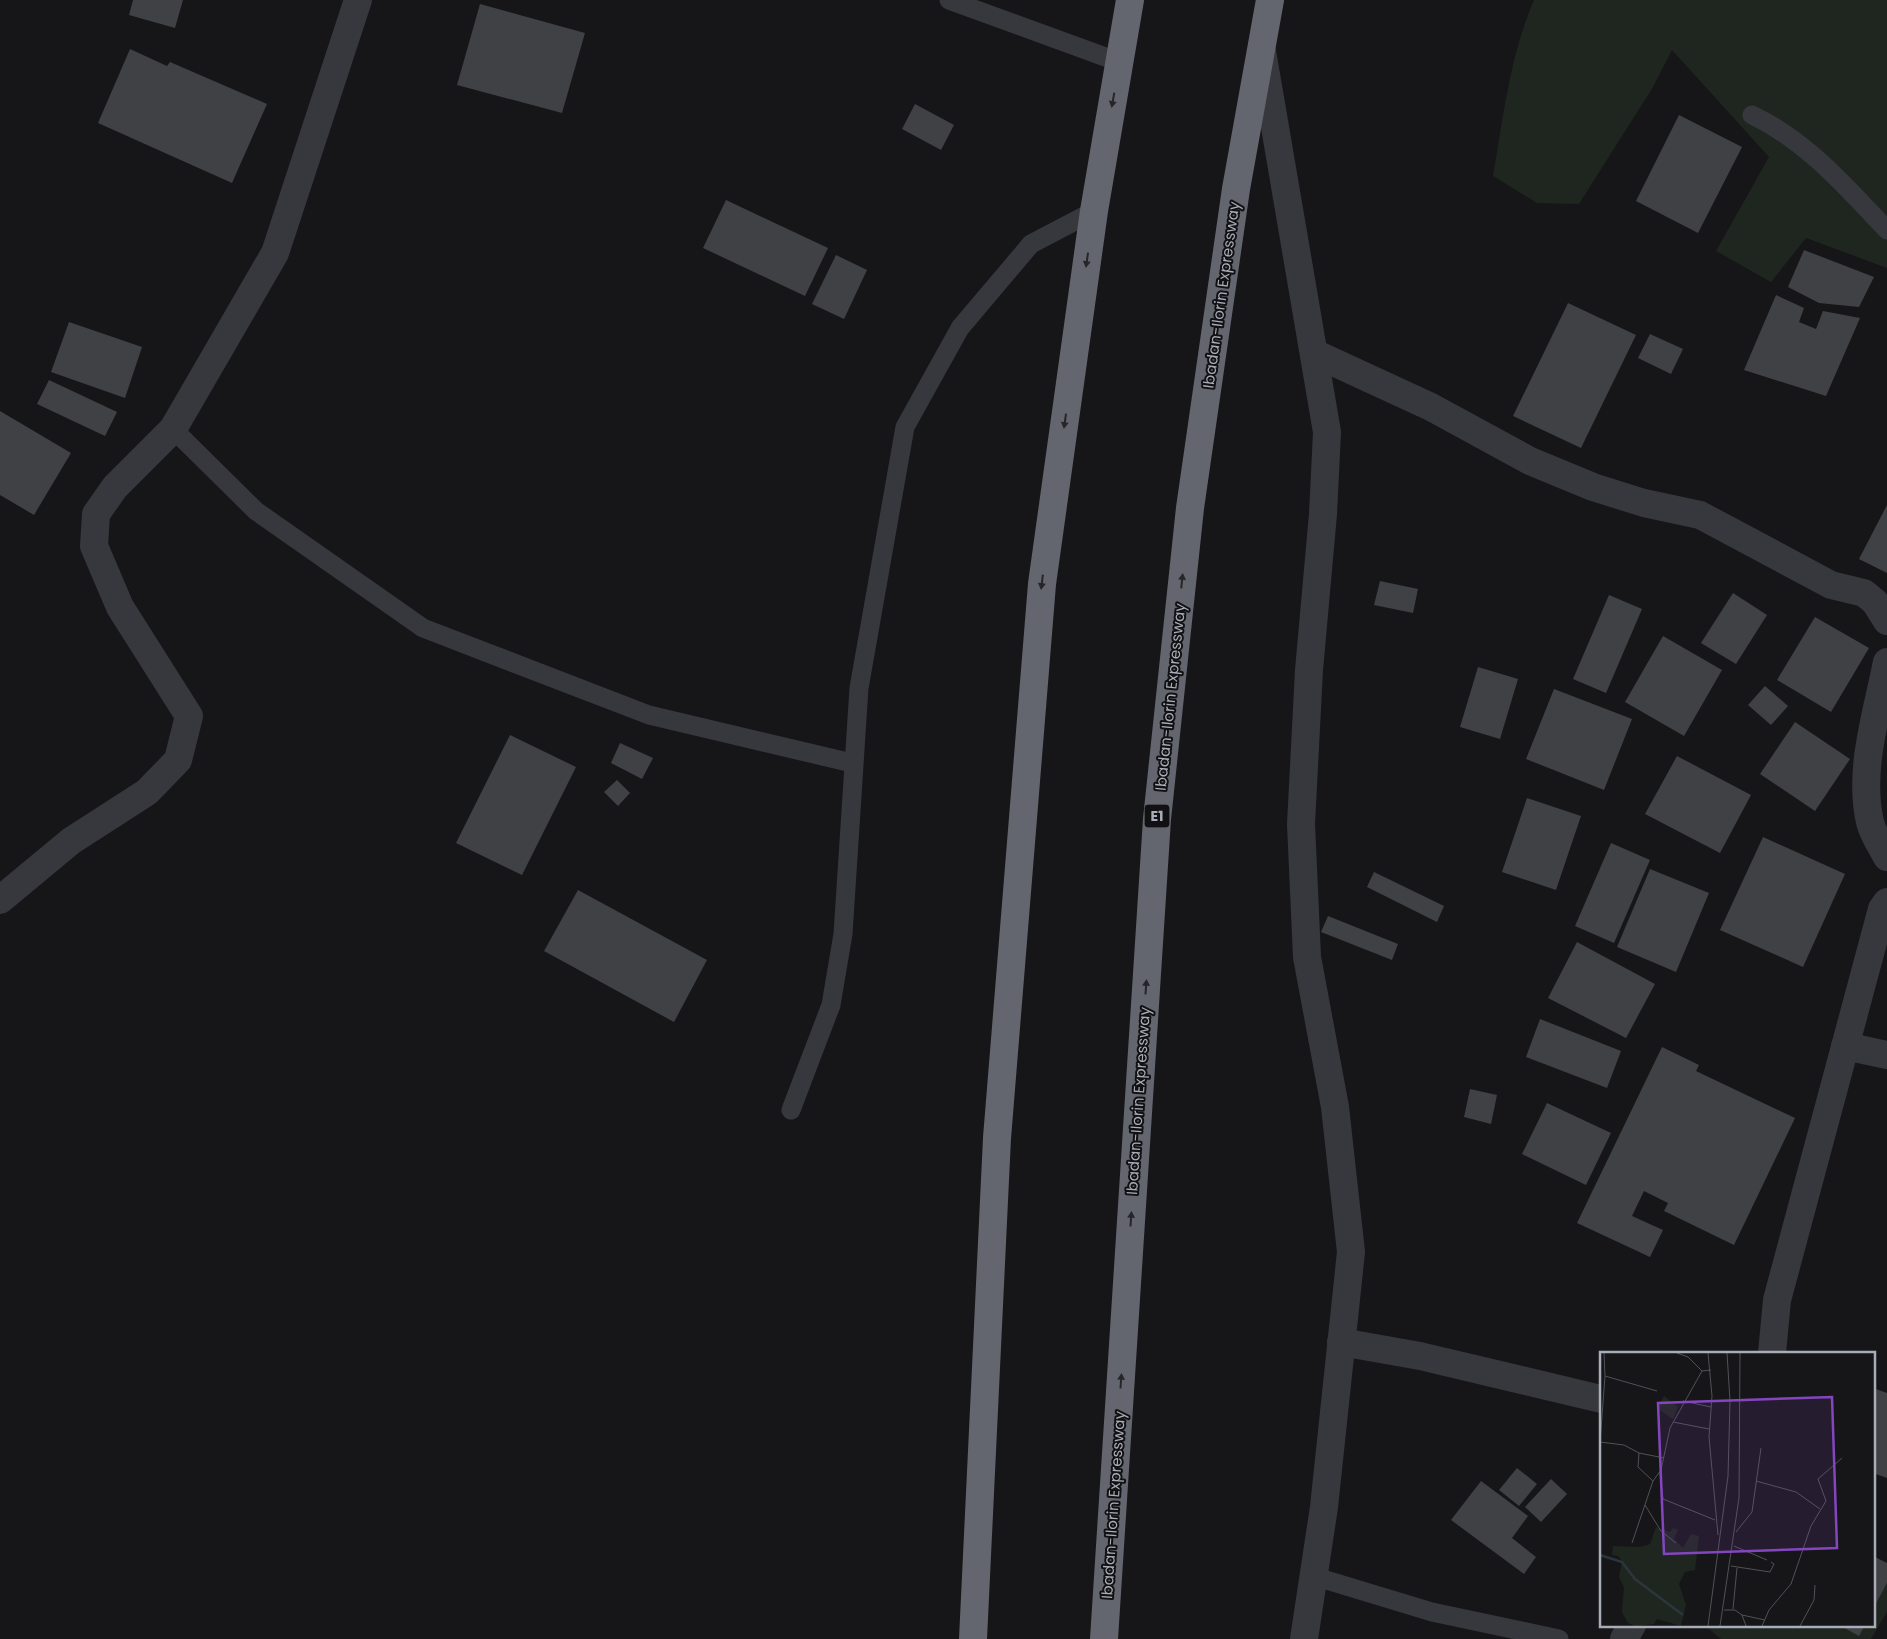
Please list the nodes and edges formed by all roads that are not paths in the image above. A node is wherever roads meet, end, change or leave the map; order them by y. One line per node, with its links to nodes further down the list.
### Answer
1 (358, 0): 11 (street)
2 (949, 0): 6 (lane)
3 (1130, 0): 6 (highway)
4 (1270, 0): 5 (highway, Ibadan-Ilorin Expressway / E1)
5 (1262, 46): 10 (street); 27 (highway, Ibadan-Ilorin Expressway / E1, one-way to 5)
6 (1119, 62): 8 (highway, one-way to 8)
7 (1752, 115): 9 (lane)
8 (1094, 211): 14 (lane); 26 (highway, one-way to 26)
9 (1887, 230)
10 (1314, 353): 12 (street); 21 (street)
11 (173, 429): 14 (lane); 16 (street)
12 (1887, 621)
13 (1887, 662): 15 (street)
14 (852, 763): 20 (lane)
15 (1887, 857)
16 (0, 900)
17 (1887, 902): 18 (street)
18 (1845, 1046): 19 (street); 22 (street)
19 (1887, 1055)
20 (791, 1110)
21 (1341, 1342): 23 (street); 24 (street)
22 (1772, 1352)
23 (1600, 1399)
24 (1313, 1576): 28 (street); 29 (lane)
25 (1631, 1626): 30 (street)
26 (973, 1639)
27 (1104, 1639)
28 (1304, 1639)
29 (1560, 1639)
30 (1624, 1639)

